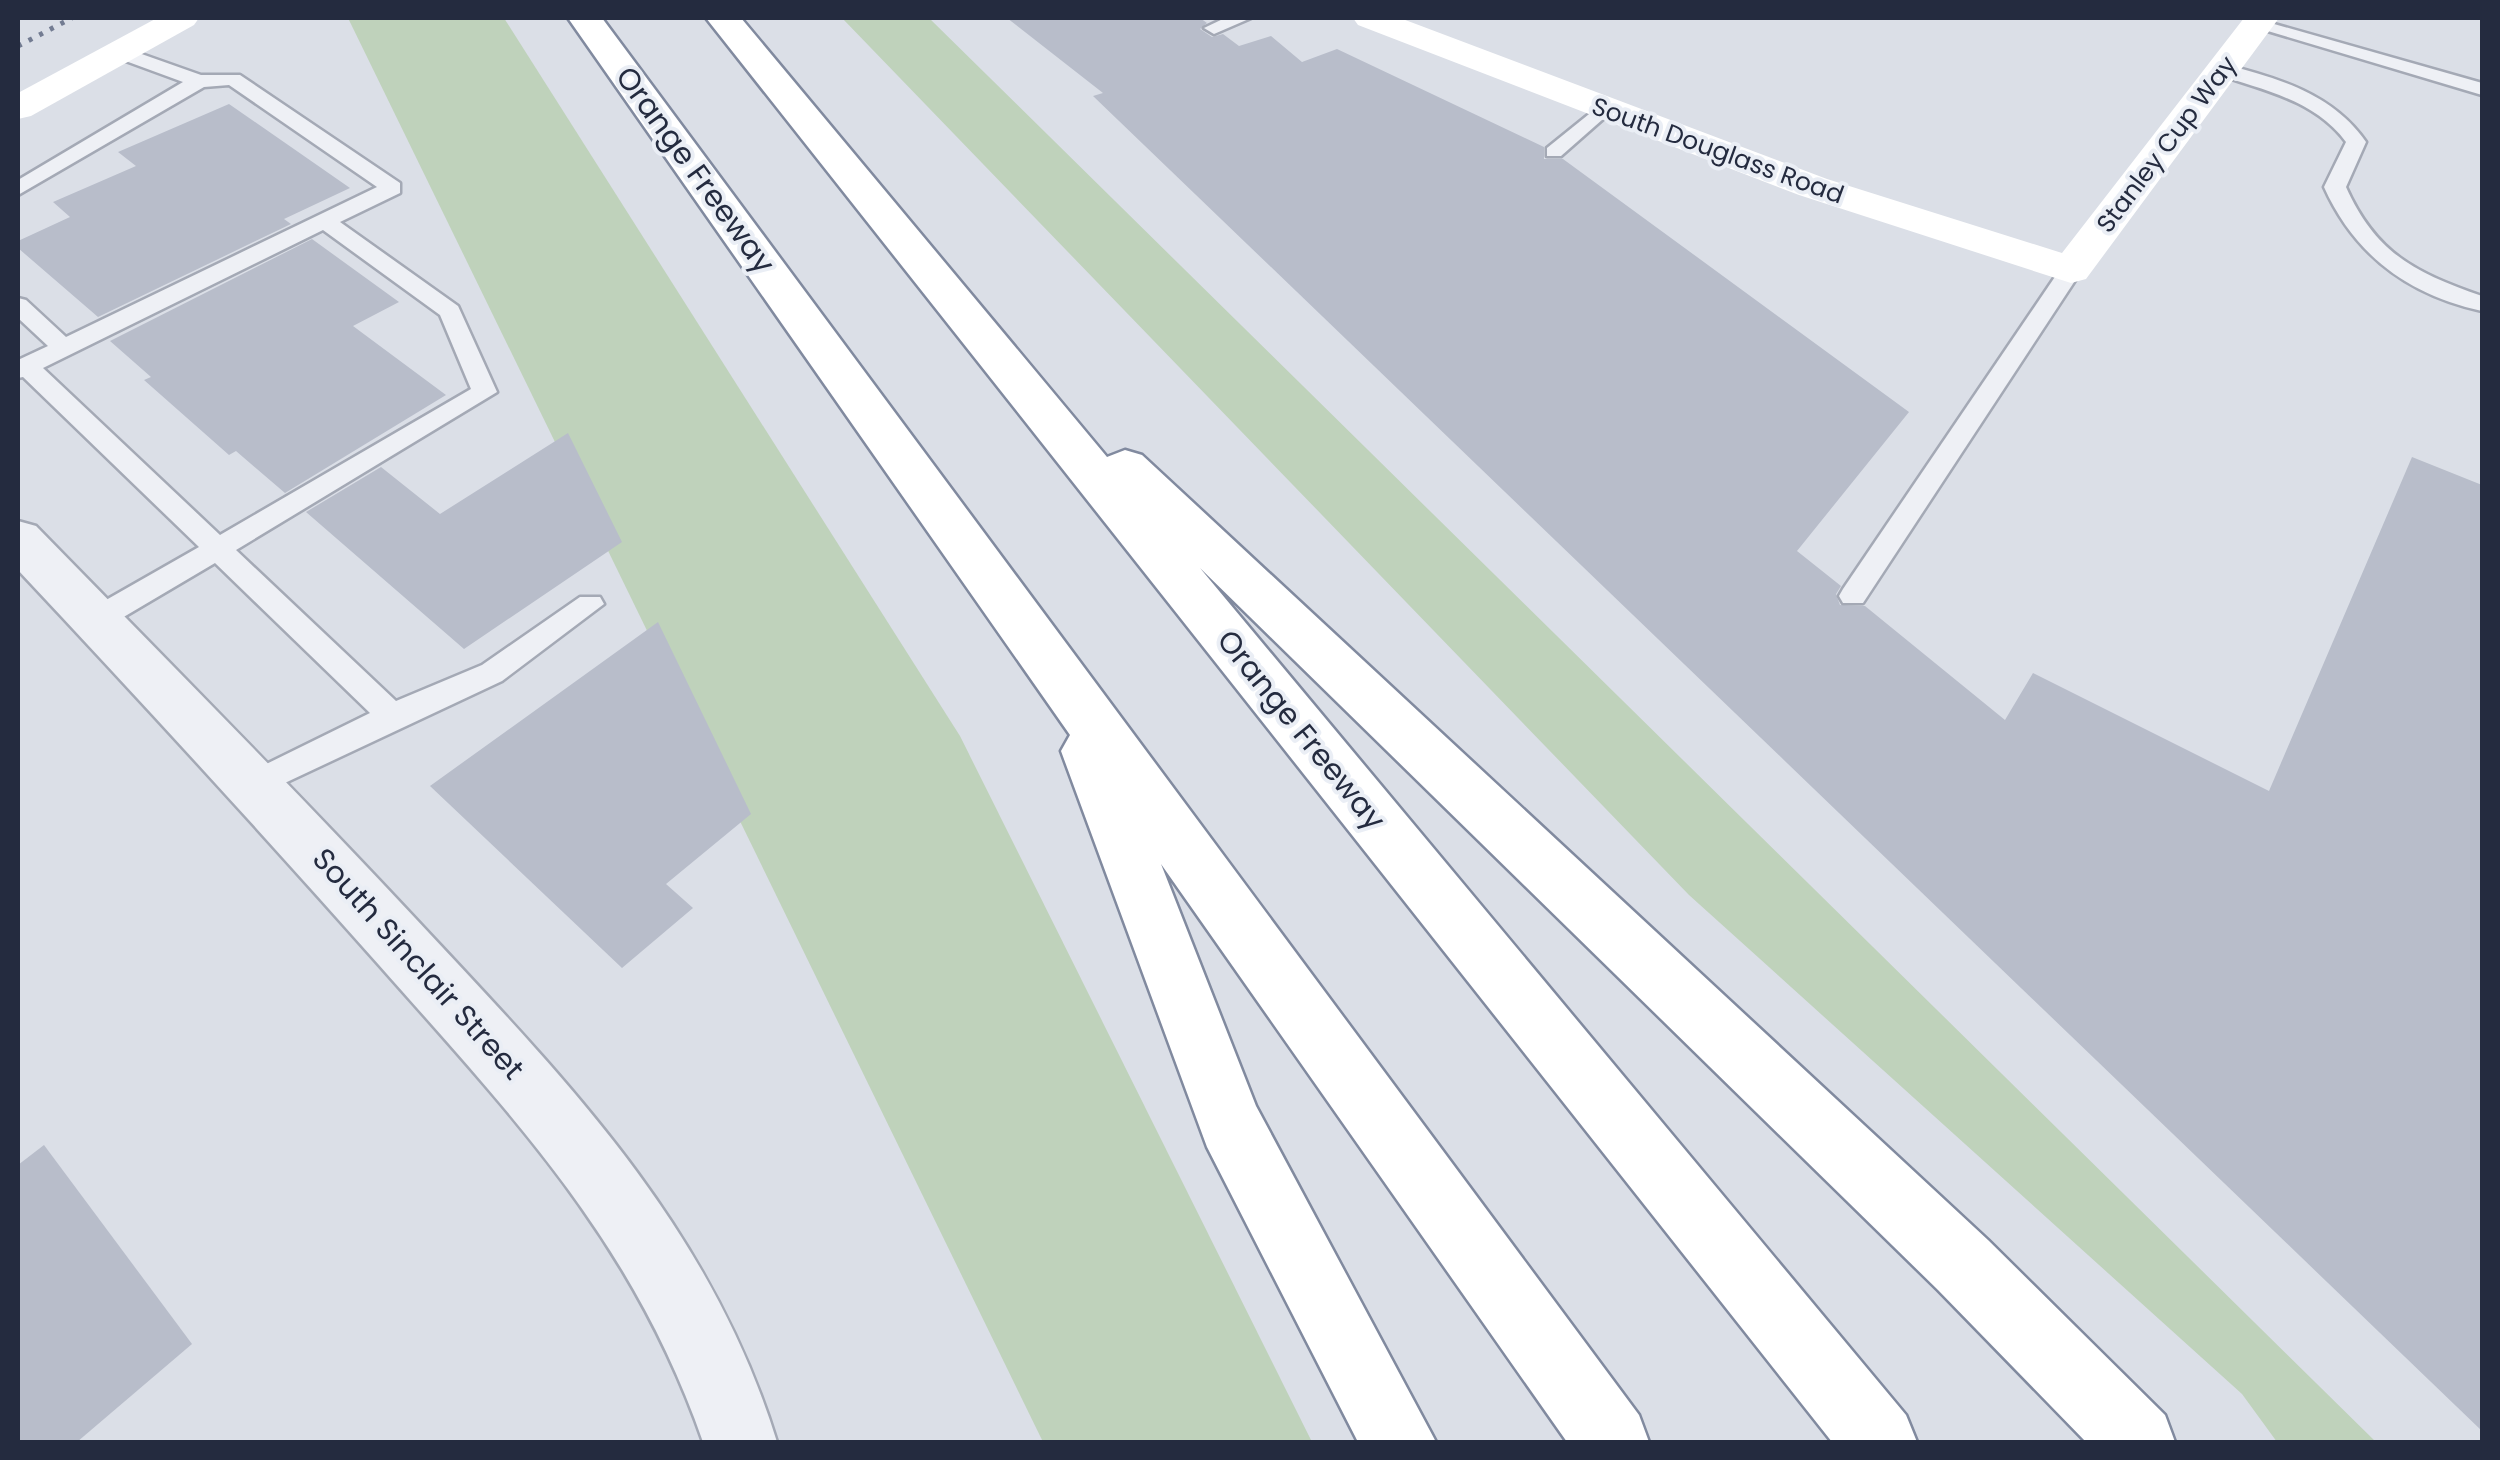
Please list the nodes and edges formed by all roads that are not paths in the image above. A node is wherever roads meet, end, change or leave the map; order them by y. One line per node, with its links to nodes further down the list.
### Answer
1 (182, 18): 8 (main road)
2 (585, 18): 28 (main road, Orange Freeway)
3 (723, 18): 20 (main road, Orange Freeway)
4 (1242, 18): 7 (lane)
5 (1370, 18): 13 (main road, South Douglass Road)
6 (2260, 20): 9 (main road, Stanley Cup Way); 11 (lane)
7 (1214, 28)
8 (119, 52): 10 (lane); 12 (main road)
9 (2223, 70): 17 (main road, Stanley Cup Way); 18 (lane)
10 (199, 82): 15 (lane); 16 (lane)
11 (2482, 89)
12 (18, 108)
13 (1604, 108): 14 (lane); 17 (main road, South Douglass Road)
14 (1554, 152)
15 (18, 188)
16 (324, 221): 21 (lane); 24 (lane)
17 (2071, 270): 25 (lane)
18 (2482, 304)
19 (18, 305): 21 (lane)
20 (963, 313): 34 (main road, Orange Freeway); 35 (main road)
21 (64, 348): 22 (lane)
22 (22, 368): 24 (lane)
23 (18, 539): 27 (street, South Sinclair Street)
24 (218, 548): 27 (lane); 29 (lane)
25 (1852, 596)
26 (590, 604): 29 (lane)
27 (96, 620): 30 (street, South Sinclair Street)
28 (1063, 683): 32 (main road); 33 (main road, Orange Freeway)
29 (392, 716): 30 (lane)
30 (254, 784): 31 (street, South Sinclair Street)
31 (740, 1442)
32 (1398, 1442)
33 (1612, 1442)
34 (1878, 1442)
35 (2138, 1442)

